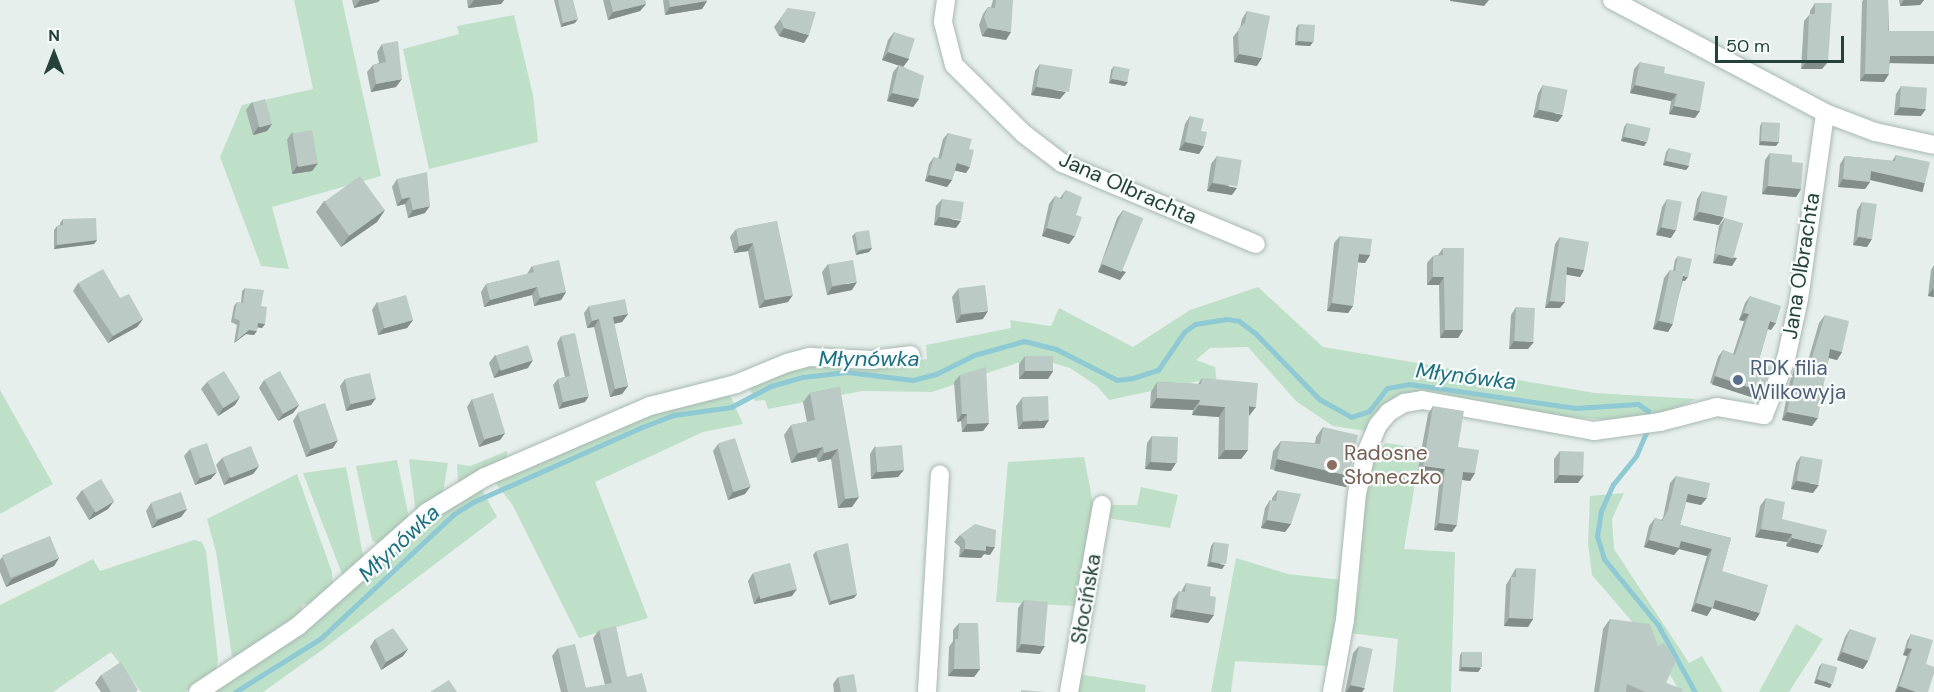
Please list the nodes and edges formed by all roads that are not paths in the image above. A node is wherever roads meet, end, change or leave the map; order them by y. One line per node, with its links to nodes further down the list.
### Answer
1 (946, 0): 5 (street, Jana Olbrachta)
2 (1612, 0): 3 (street)
3 (1825, 113): 4 (street); 12 (street, Jana Olbrachta)
4 (1934, 145)
5 (1256, 244)
6 (911, 355): 9 (street)
7 (940, 474): 10 (street)
8 (1102, 505): 11 (street, Słocińska)
9 (198, 692)
10 (927, 692)
11 (1069, 692)
12 (1332, 692)

